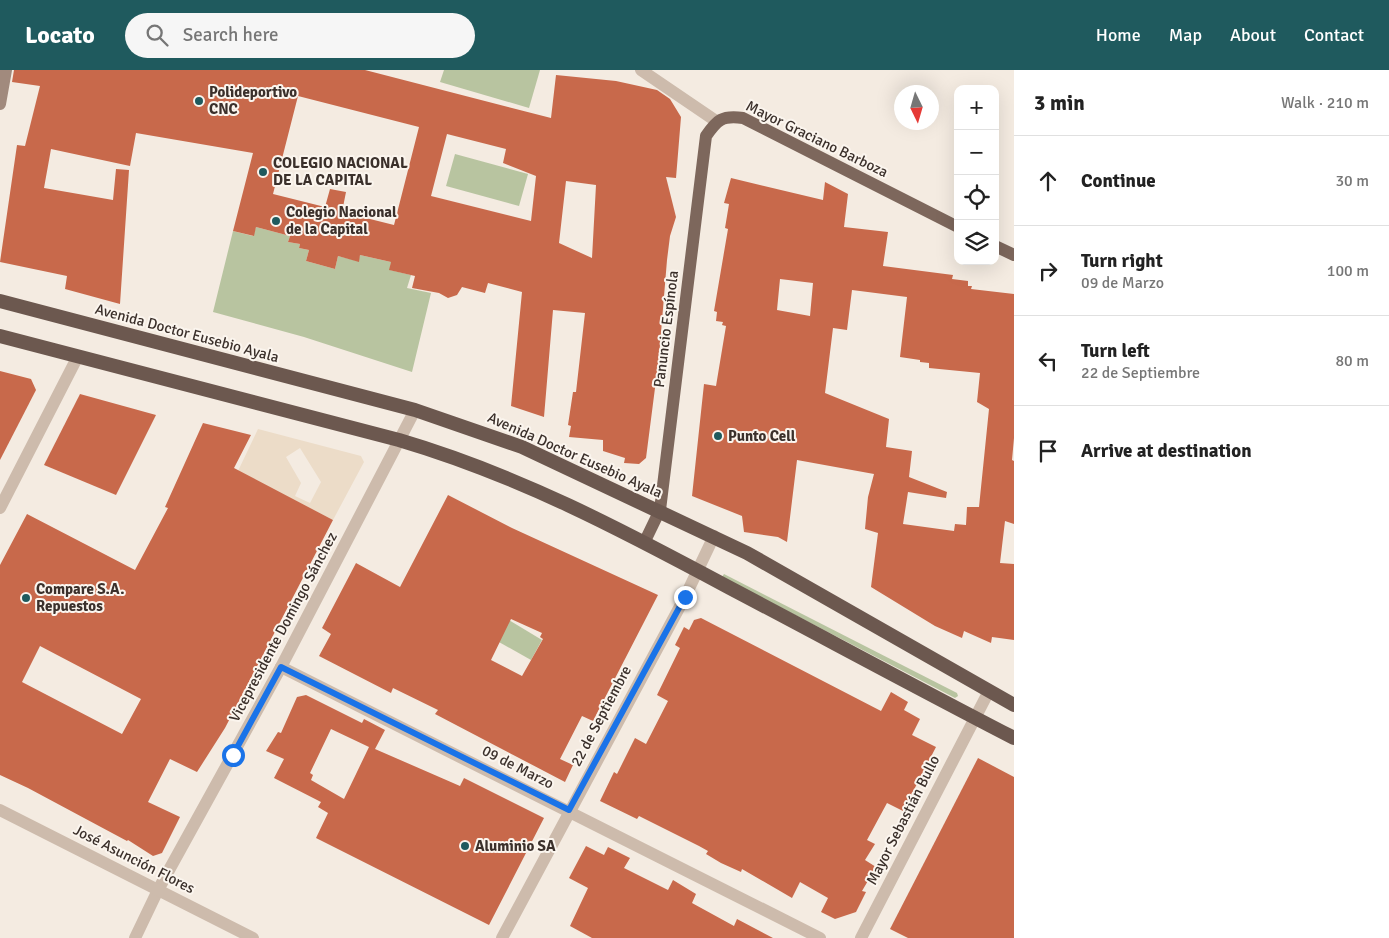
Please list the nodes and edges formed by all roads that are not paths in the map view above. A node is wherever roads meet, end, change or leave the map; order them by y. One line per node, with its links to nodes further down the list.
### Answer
1 (6, 70): 3 (main road)
2 (641, 70): 4 (street)
3 (0, 104)
4 (716, 122): 5 (main road, Mayor Graciano Barboza); 14 (main road, Panuncio Espínola)
5 (954, 225)
6 (999, 248): 7 (main road)
7 (1014, 255)
8 (0, 301): 11 (highway, Avenida Doctor Eusebio Ayala)
9 (0, 336): 10 (highway)
10 (78, 356): 12 (highway); 13 (street)
11 (415, 410): 12 (street, Vicepresidente Domingo Sánchez); 14 (highway, Avenida Doctor Eusebio Ayala)
12 (399, 440): 16 (highway); 18 (street, Vicepresidente Domingo Sánchez)
13 (0, 508)
14 (660, 510): 15 (highway, Avenida Doctor Eusebio Ayala); 16 (main road, Panuncio Espínola)
15 (714, 536): 17 (street, 22 de Septiembre); 19 (highway, Avenida Doctor Eusebio Ayala)
16 (645, 541): 17 (highway)
17 (698, 570): 21 (highway); 24 (street, 22 de Septiembre)
18 (281, 667): 24 (street, 09 de Marzo); 25 (street, Vicepresidente Domingo Sánchez)
19 (989, 691): 20 (highway, Avenida Doctor Eusebio Ayala); 21 (street, Mayor Sebastián Bullo)
20 (1014, 705)
21 (974, 718): 22 (highway); 30 (street, Mayor Sebastián Bullo)
22 (1013, 736)
23 (0, 810): 25 (street, José Asunción Flores)
24 (569, 810): 28 (street, 22 de Septiembre); 29 (street, 09 de Marzo)
25 (158, 890): 26 (street, Vicepresidente Domingo Sánchez); 27 (street, José Asunción Flores)
26 (135, 938)
27 (253, 938)
28 (502, 938)
29 (820, 938)
30 (860, 938)

